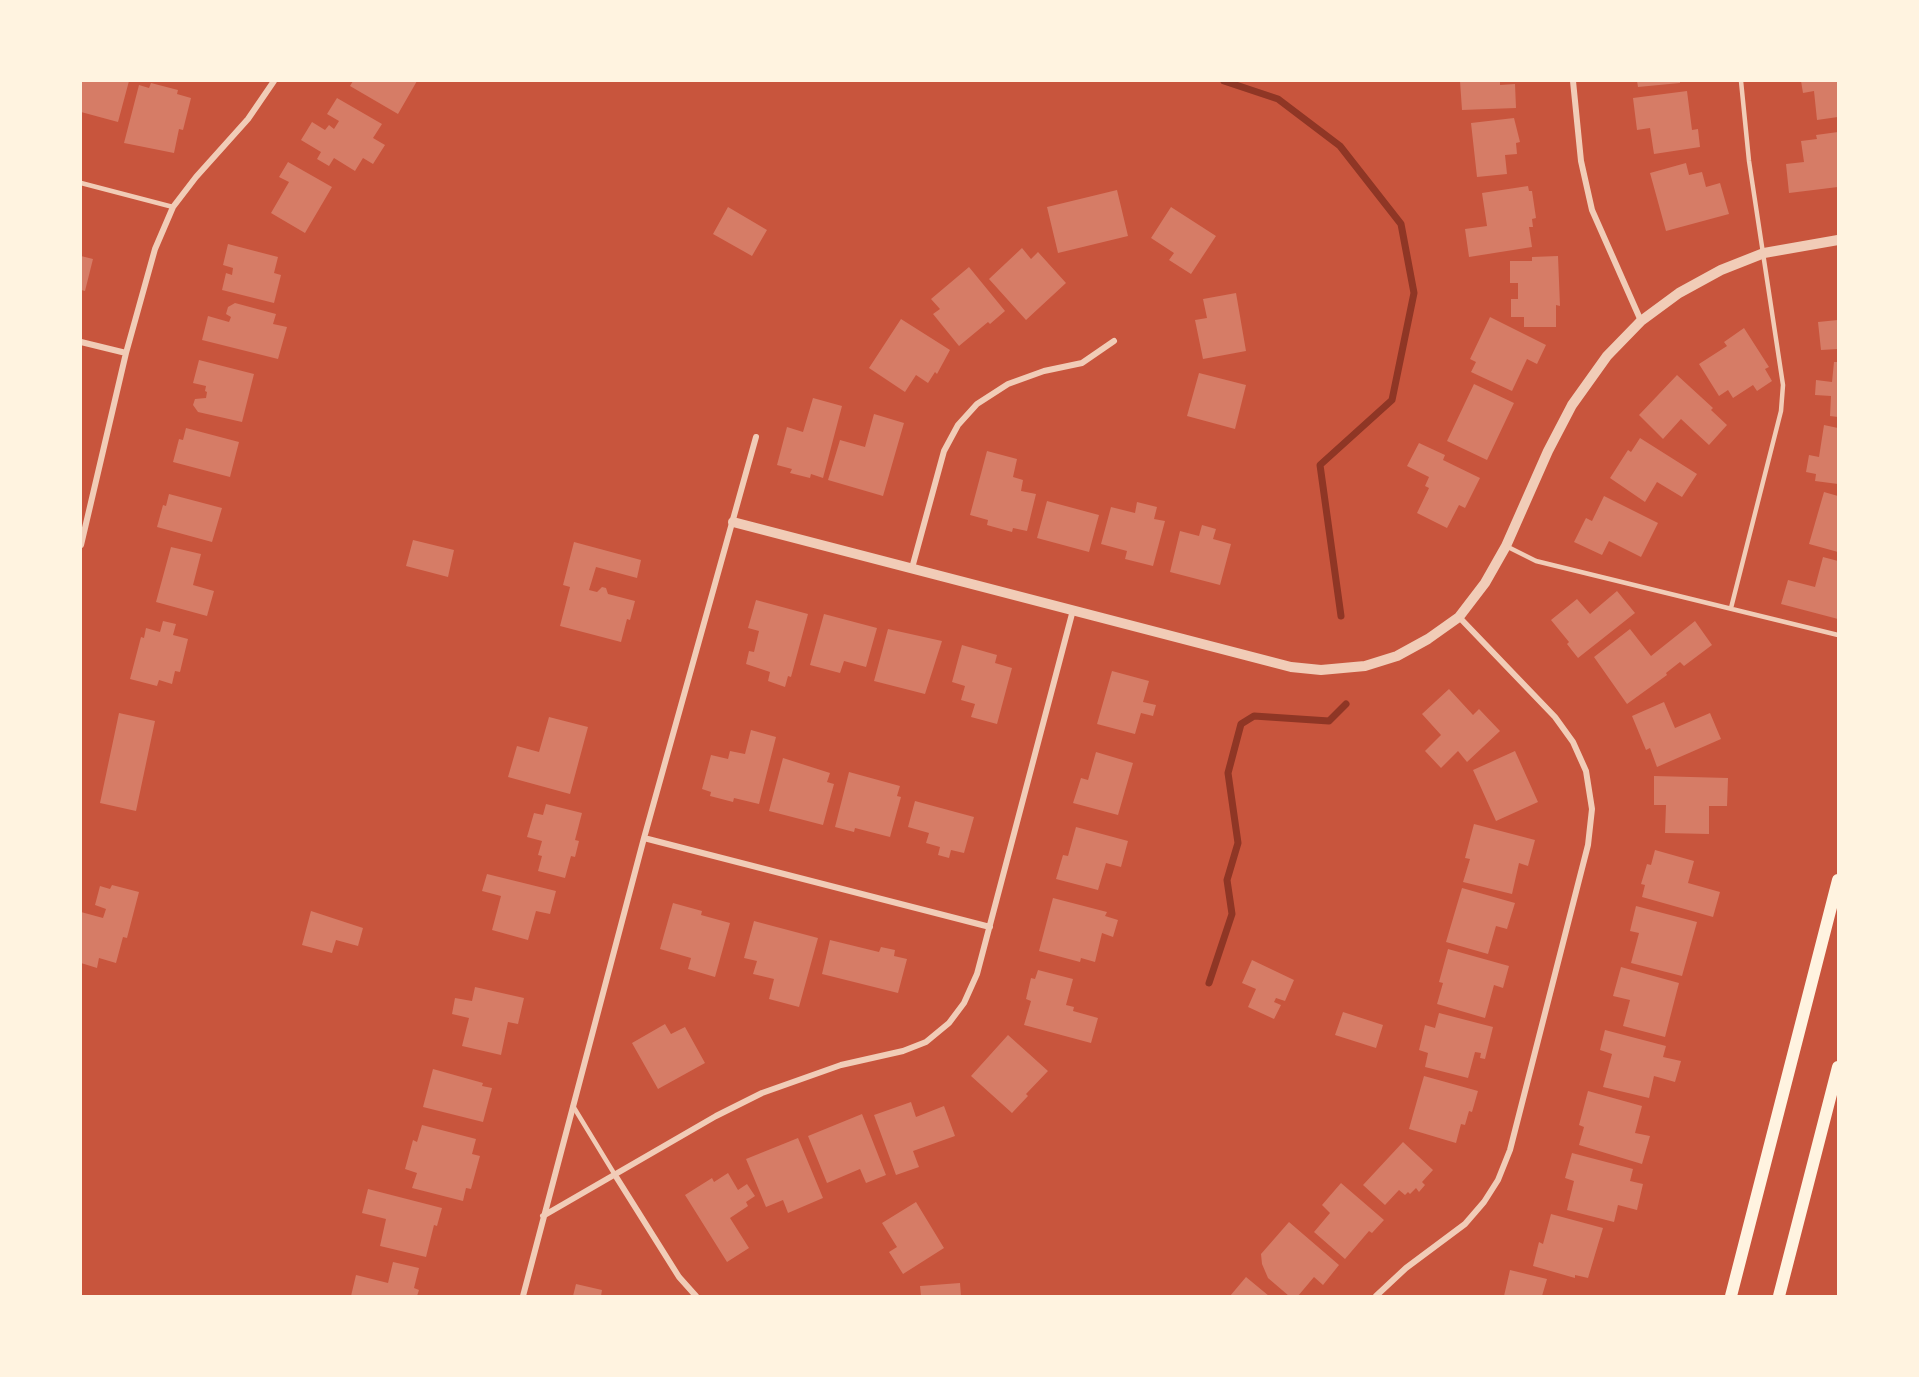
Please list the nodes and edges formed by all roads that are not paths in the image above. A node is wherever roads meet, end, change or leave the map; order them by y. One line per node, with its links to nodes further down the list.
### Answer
1 (274, 81): 5 (street)
2 (1573, 81): 8 (street)
3 (1741, 81): 7 (lane)
4 (81, 183): 5 (lane)
5 (173, 207): 11 (street)
6 (1838, 240): 7 (street)
7 (1764, 253): 8 (street); 18 (lane)
8 (1641, 321): 16 (street)
9 (1114, 341): 17 (street)
10 (81, 342): 11 (street)
11 (126, 353): 13 (street)
12 (756, 437): 14 (street)
13 (84, 517): 15 (street)
14 (733, 522): 17 (street); 22 (street)
15 (81, 545)
16 (1506, 546): 18 (lane); 20 (street)
17 (912, 568): 19 (street)
18 (1731, 608): 21 (lane)
19 (1073, 610): 20 (street); 24 (street)
20 (1459, 616): 31 (street)
21 (1838, 635)
22 (644, 838): 24 (street); 26 (street)
23 (1838, 880): 32 (main road)
24 (990, 927): 27 (street)
25 (1838, 1067): 33 (main road)
26 (573, 1106): 27 (lane); 28 (street)
27 (615, 1175): 28 (street); 30 (street)
28 (543, 1216): 29 (street)
29 (523, 1296)
30 (696, 1296)
31 (1376, 1296)
32 (1731, 1296)
33 (1779, 1296)

